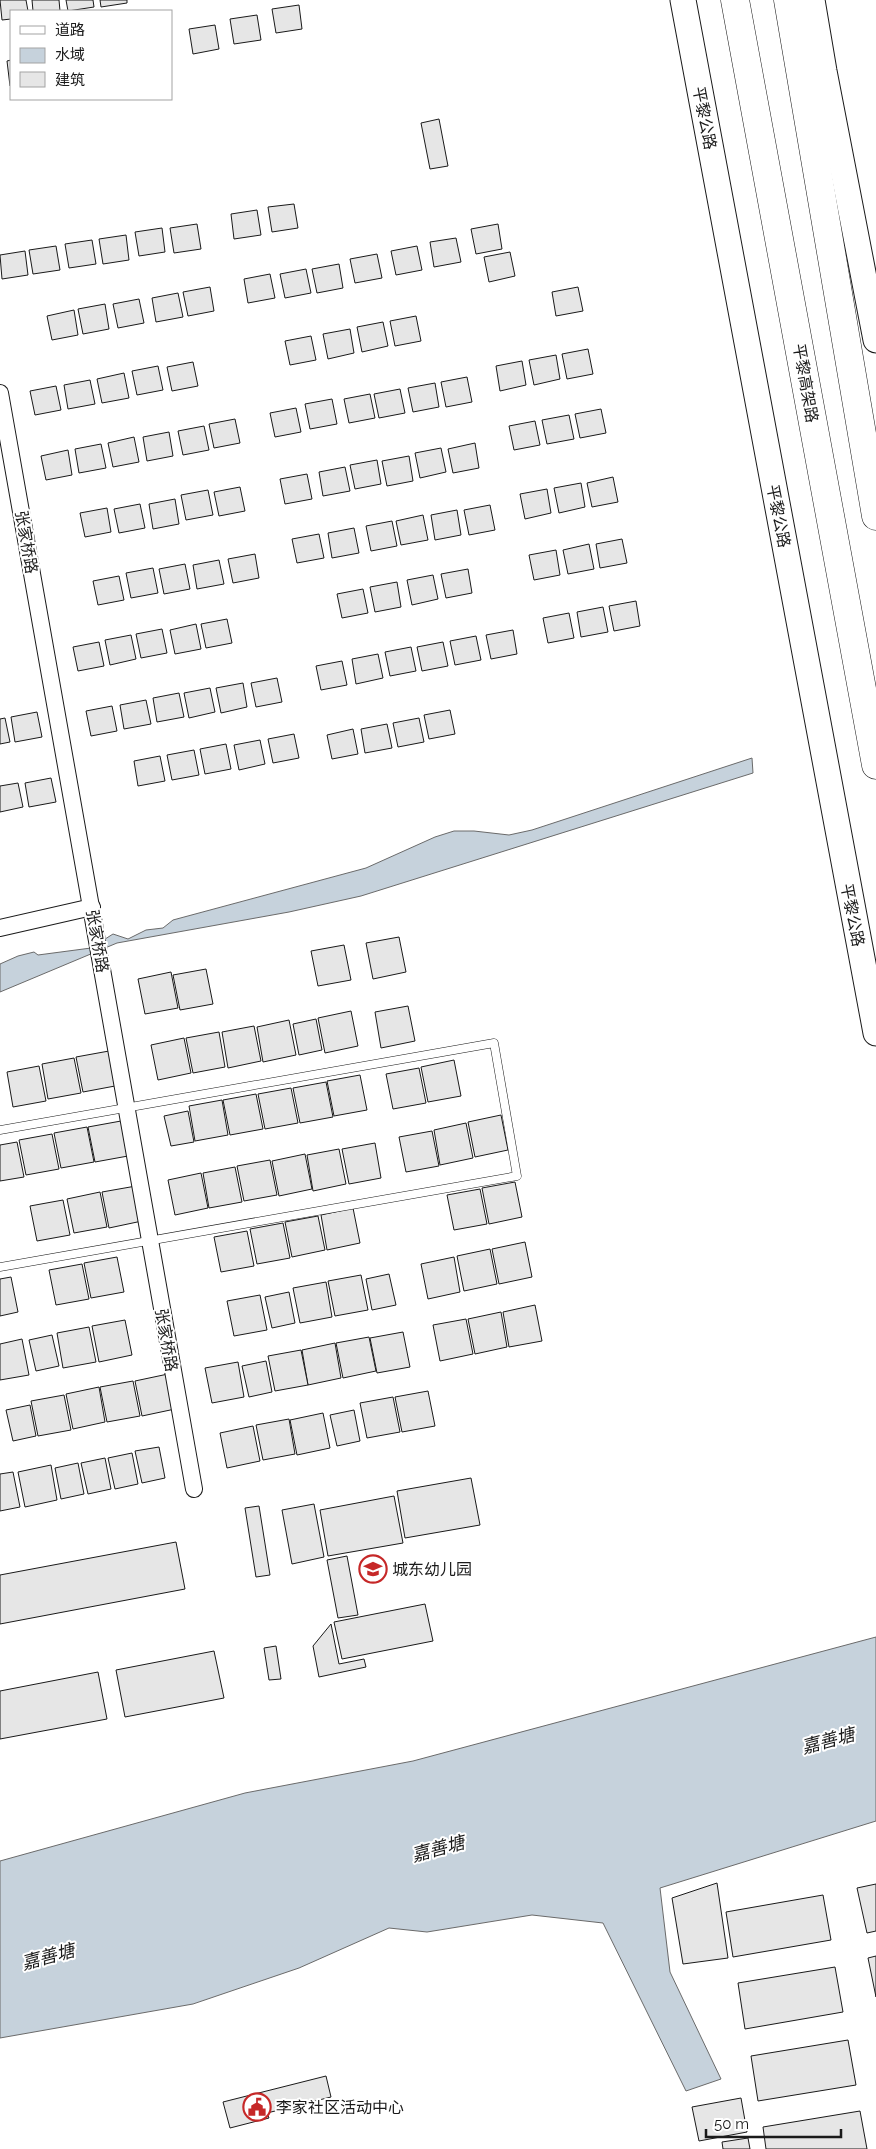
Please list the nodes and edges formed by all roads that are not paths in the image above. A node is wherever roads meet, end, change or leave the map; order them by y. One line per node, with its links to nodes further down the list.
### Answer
1 (683, 0): 11 (main road, 平黎公路)
2 (735, 0): 8 (highway, 平黎高架路)
3 (788, 0): 7 (highway)
4 (812, 0): 5 (main road)
5 (876, 340)
6 (0, 393): 9 (street, 张家桥路)
7 (876, 516)
8 (876, 766)
9 (92, 907): 10 (street); 12 (street, 张家桥路)
10 (0, 928)
11 (876, 1033)
12 (127, 1108): 13 (lane); 14 (street, 张家桥路); 14 (lane)
13 (0, 1130)
14 (150, 1240): 15 (lane); 16 (street, 张家桥路)
15 (0, 1267)
16 (194, 1489)

